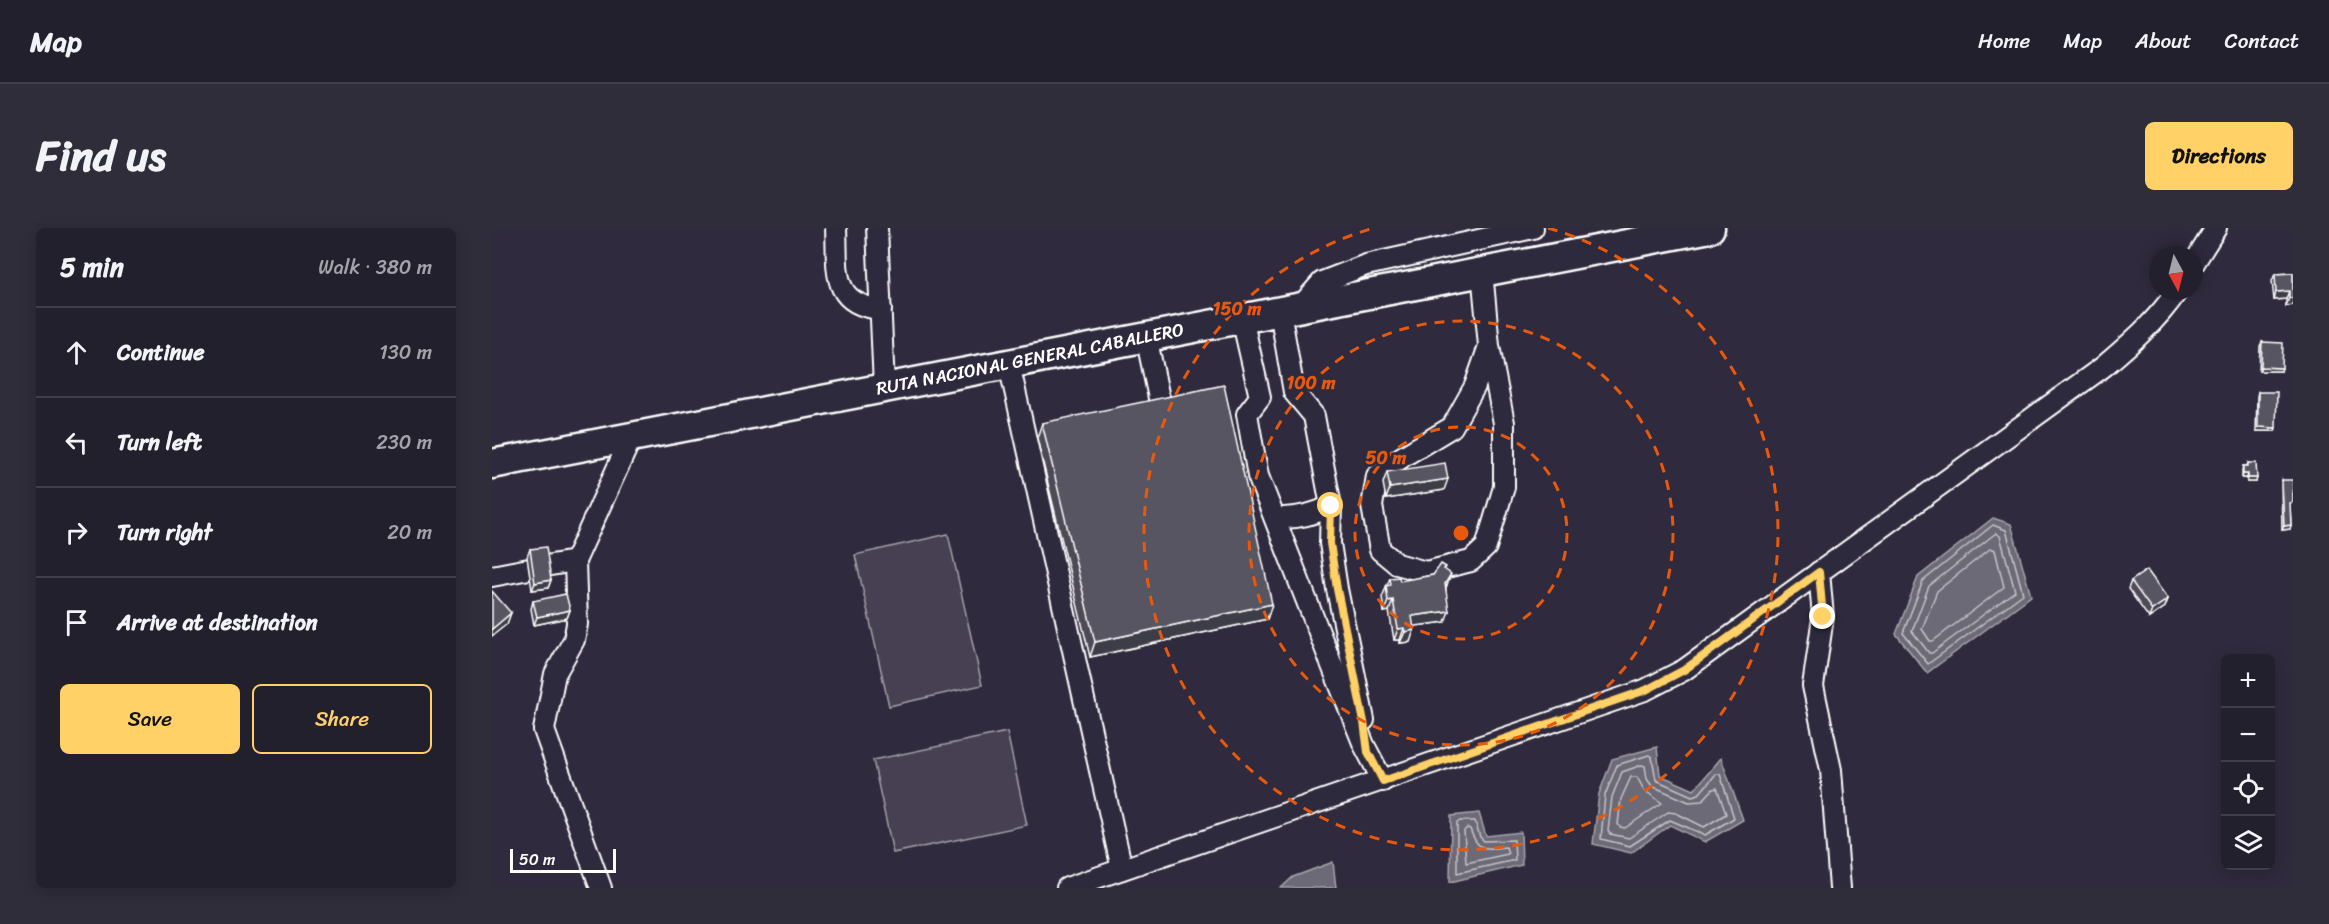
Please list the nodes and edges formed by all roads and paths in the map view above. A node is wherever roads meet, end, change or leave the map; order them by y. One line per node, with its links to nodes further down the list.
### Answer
1 (836, 228): 9 (street)
2 (877, 228): 9 (street)
3 (1533, 228): 10 (street)
4 (1710, 228): 7 (highway, RUTA NACIONAL GENERAL CABALLERO)
5 (2216, 228): 6 (street)
6 (2203, 249)
7 (1482, 271): 10 (highway, RUTA NACIONAL GENERAL CABALLERO); 13 (street)
8 (2171, 300): 24 (street)
9 (881, 309): 15 (street)
10 (1291, 309): 11 (highway, RUTA NACIONAL GENERAL CABALLERO); 16 (street)
11 (1242, 318): 12 (highway, RUTA NACIONAL GENERAL CABALLERO); 17 (street)
12 (1146, 336): 14 (highway, RUTA NACIONAL GENERAL CABALLERO); 18 (street)
13 (1489, 346): 13 (street)
14 (1009, 364): 15 (highway, RUTA NACIONAL GENERAL CABALLERO); 28 (street)
15 (884, 387): 19 (highway, RUTA NACIONAL GENERAL CABALLERO)
16 (1294, 392): 17 (street); 21 (street)
17 (1260, 397): 22 (street)
18 (1160, 403)
19 (632, 436): 20 (highway, RUTA NACIONAL GENERAL CABALLERO); 23 (street)
20 (492, 464)
21 (1331, 506): 22 (street); 26 (street)
22 (1275, 518): 26 (street)
23 (575, 561): 25 (street); 29 (street)
24 (1819, 572): 27 (street); 31 (street)
25 (492, 576)
26 (1368, 752): 27 (street)
27 (1383, 781): 28 (street)
28 (1122, 869): 30 (street)
29 (601, 888)
30 (1066, 888)
31 (1840, 888)

